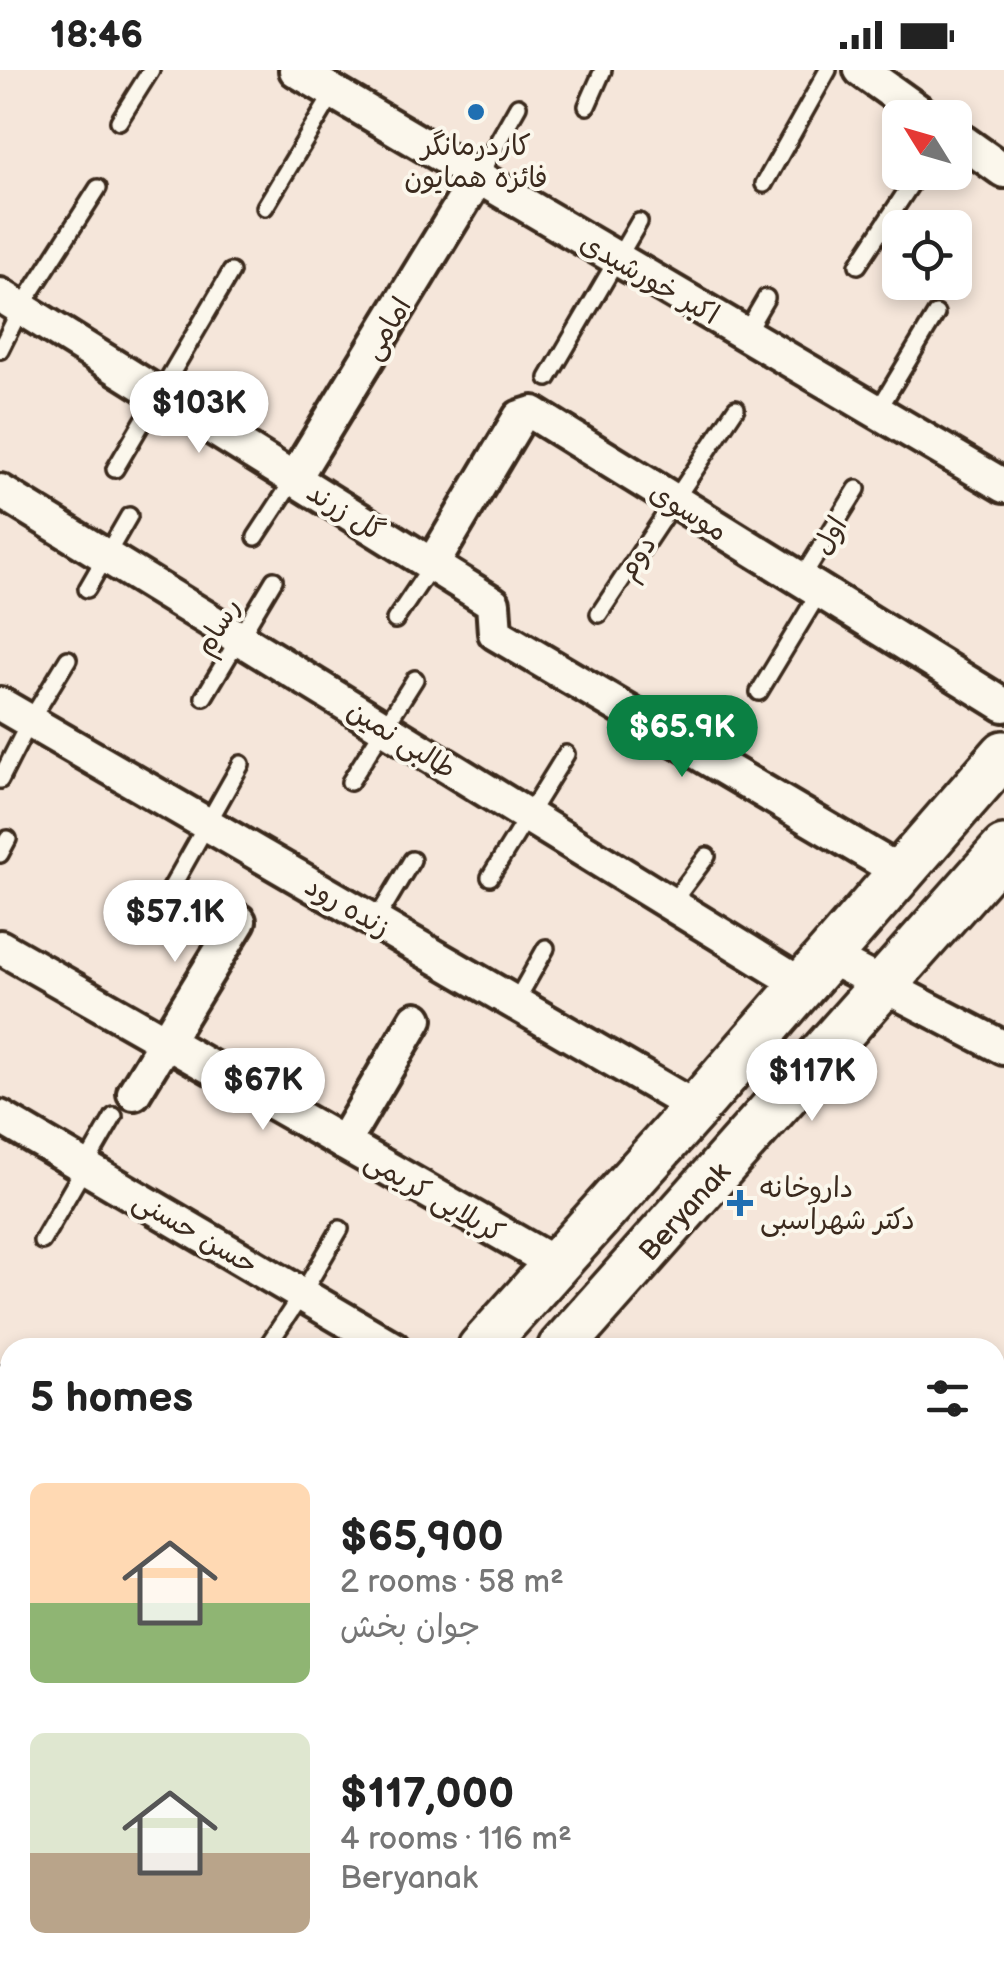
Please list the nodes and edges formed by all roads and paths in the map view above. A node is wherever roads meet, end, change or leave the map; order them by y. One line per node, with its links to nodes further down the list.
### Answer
1 (151, 70): 10 (lane)
2 (296, 70): 6 (street, اکبر خورشیدی)
3 (603, 70): 9 (lane)
4 (828, 70): 14 (lane)
5 (861, 70): 7 (street)
6 (341, 81): 13 (street, اکبر خورشیدی); 17 (lane)
7 (903, 100)
8 (518, 106): 13 (lane)
9 (587, 106)
10 (119, 121)
11 (972, 148): 12 (street)
12 (1004, 171)
13 (478, 177): 19 (street, اکبر خورشیدی); 32 (street, امامی)
14 (764, 184)
15 (98, 188): 23 (lane)
16 (907, 190): 20 (lane)
17 (265, 207)
18 (639, 222): 19 (lane)
19 (619, 260): 25 (street, اکبر خورشیدی); 27 (lane)
20 (858, 264)
21 (230, 272): 28 (lane)
22 (766, 298): 25 (lane)
23 (10, 301): 26 (lane); 28 (street, گل زرند)
24 (936, 314): 30 (lane)
25 (746, 334): 30 (street, اکبر خورشیدی)
26 (0, 350)
27 (548, 378)
28 (160, 395): 31 (lane); 32 (street, گل زرند)
29 (736, 408): 36 (lane, دوم)
30 (878, 412): 33 (street, اکبر خورشیدی)
31 (115, 469)
32 (294, 479): 38 (lane); 40 (street, گل زرند)
33 (1003, 482)
34 (857, 489): 42 (lane, اول)
35 (0, 491): 39 (street, طالبی نمین)
36 (673, 501): 40 (street, موسوی); 42 (street, موسوی); 44 (lane, دوم)
37 (128, 516): 39 (lane)
38 (256, 537)
39 (106, 556): 43 (lane); 46 (street, طالبی نمین)
40 (432, 565): 45 (lane); 65 (street, گل زرند)
41 (274, 580): 46 (lane, رسام)
42 (811, 586): 49 (lane, اول); 52 (street, موسوی)
43 (86, 590)
44 (599, 614)
45 (395, 620)
46 (239, 638): 50 (lane, رسام); 54 (street, طالبی نمین)
47 (68, 659): 53 (lane)
48 (414, 679): 54 (lane)
49 (759, 692)
50 (204, 698)
51 (0, 704): 53 (street, زنده رود)
52 (1004, 705)
53 (30, 721): 58 (lane); 61 (street, زنده رود)
54 (384, 727): 59 (lane); 60 (street, طالبی نمین)
55 (566, 754): 60 (lane)
56 (1004, 754): 65 (main road)
57 (241, 764): 61 (lane)
58 (0, 780)
59 (350, 782)
60 (528, 816): 66 (lane); 68 (street, طالبی نمین)
61 (209, 825): 67 (lane); 70 (street, زنده رود)
62 (1004, 849): 74 (main road, Beryanak)
63 (707, 856): 68 (lane)
64 (412, 860): 70 (lane)
65 (900, 872): 73 (main road)
66 (490, 876)
67 (165, 899)
68 (670, 904): 73 (street, طالبی نمین)
69 (239, 921): 77 (street)
70 (375, 922): 75 (street, زنده رود)
71 (0, 947): 77 (street, کربلایی کریمی)
72 (546, 948): 75 (lane)
73 (816, 971): 74 (street, طالبی نمین); 80 (main road)
74 (884, 987): 78 (street, طالبی نمین); 91 (main road, Beryanak)
75 (514, 1002): 80 (street, زنده رود)
76 (416, 1019): 82 (street)
77 (165, 1042): 79 (street); 82 (street, کربلایی کریمی)
78 (1004, 1048)
79 (124, 1105): 83 (lane)
80 (696, 1108): 86 (main road)
81 (0, 1117): 83 (street, حسن حسنی)
82 (343, 1143): 86 (street, کربلایی کریمی)
83 (84, 1167): 85 (lane); 87 (street, حسن حسنی)
84 (340, 1229): 87 (lane)
85 (42, 1241)
86 (557, 1266): 90 (main road)
87 (302, 1294): 88 (lane); 89 (street, حسن حسنی)
88 (273, 1338)
89 (376, 1338)
90 (490, 1338)
91 (571, 1338)

